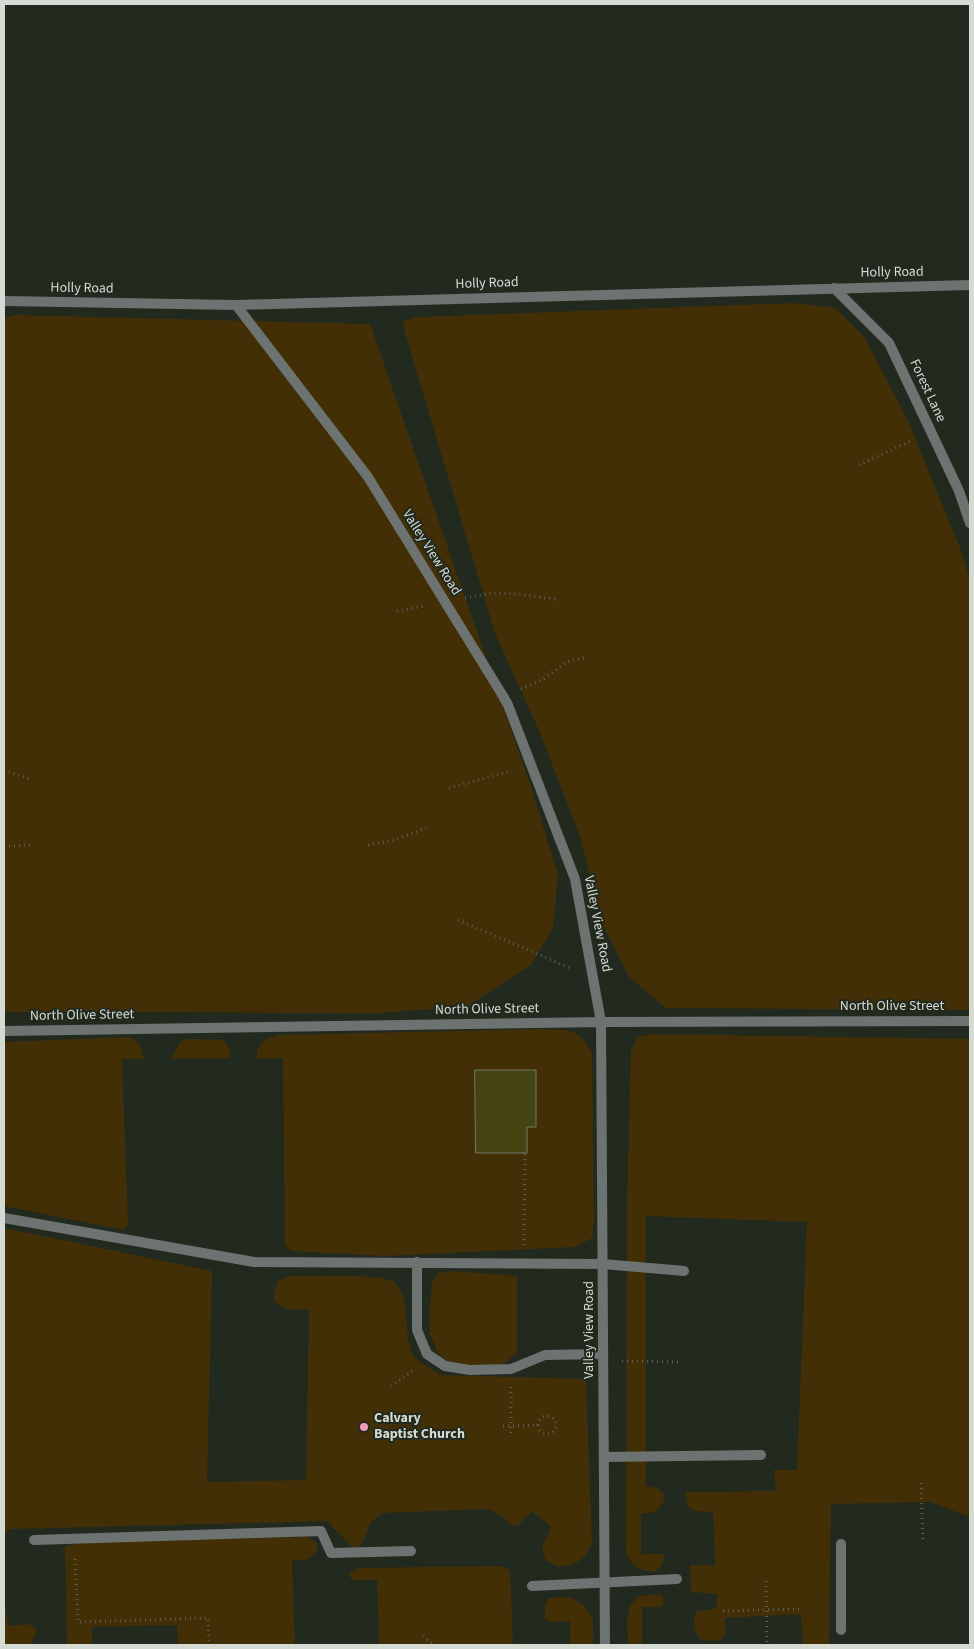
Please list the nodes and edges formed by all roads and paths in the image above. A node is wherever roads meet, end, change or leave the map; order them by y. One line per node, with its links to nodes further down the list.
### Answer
1 (970, 285): 2 (street, Holly Road)
2 (834, 288): 4 (street, Holly Road); 5 (street, Forest Lane)
3 (4, 301): 4 (street, Holly Road)
4 (236, 304): 9 (street, Valley View Road)
5 (931, 432): 6 (path); 7 (street, Forest Lane)
6 (859, 465)
7 (970, 523)
8 (558, 600): 9 (path)
9 (445, 603): 10 (path); 12 (street, Valley View Road)
10 (397, 611)
11 (588, 657): 12 (path)
12 (503, 696): 13 (street, Valley View Road)
13 (531, 766): 16 (path); 22 (street, Valley View Road)
14 (4, 770): 15 (path)
15 (32, 780)
16 (449, 788)
17 (426, 828): 18 (path)
18 (368, 844)
19 (34, 845): 20 (path)
20 (4, 846)
21 (458, 920): 22 (path)
22 (593, 978): 24 (street, Valley View Road)
23 (970, 1021): 24 (street, North Olive Street)
24 (601, 1022): 25 (street, North Olive Street); 30 (street, Valley View Road)
25 (4, 1031)
26 (525, 1153): 28 (path)
27 (4, 1218): 29 (street)
28 (524, 1237)
29 (417, 1262): 30 (street); 32 (street)
30 (603, 1264): 31 (street); 33 (street, Valley View Road)
31 (684, 1270)
32 (431, 1357): 33 (street); 35 (path)
33 (604, 1358): 34 (path); 42 (street, Valley View Road)
34 (682, 1362)
35 (391, 1386)
36 (510, 1390): 39 (path)
37 (538, 1425): 37 (path); 39 (path)
38 (503, 1426): 39 (path)
39 (511, 1426): 40 (path)
40 (510, 1433)
41 (761, 1455): 42 (street)
42 (604, 1457): 51 (street, Valley View Road)
43 (921, 1483): 46 (path)
44 (74, 1539): 45 (street); 48 (street); 58 (path)
45 (34, 1540)
46 (923, 1543)
47 (841, 1544): 56 (street)
48 (410, 1551)
49 (677, 1579): 51 (street)
50 (766, 1581): 54 (path)
51 (605, 1583): 52 (street); 60 (street, Valley View Road)
52 (532, 1586)
53 (802, 1609): 54 (path)
54 (767, 1610): 55 (path); 61 (path)
55 (723, 1611)
56 (841, 1630)
57 (423, 1636): 59 (path)
58 (209, 1645)
59 (434, 1645)
60 (606, 1645)
61 (767, 1645)

